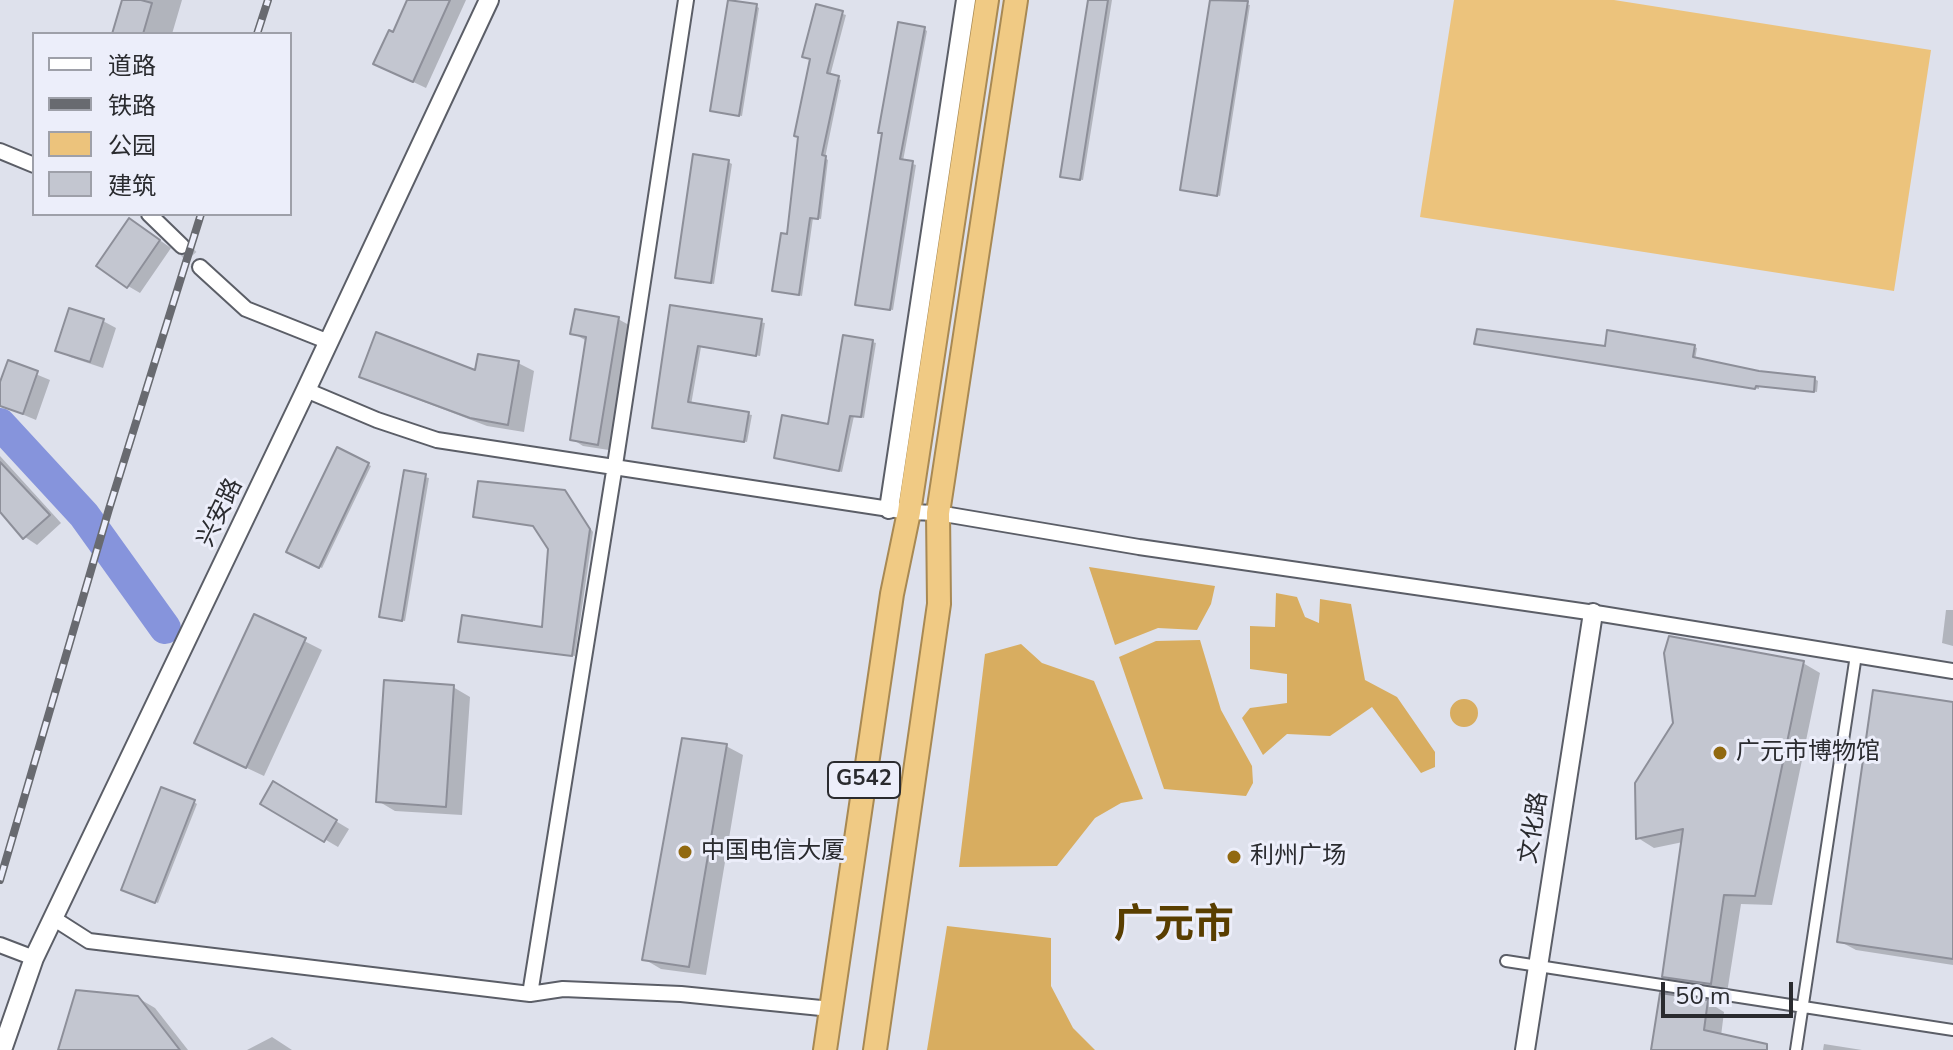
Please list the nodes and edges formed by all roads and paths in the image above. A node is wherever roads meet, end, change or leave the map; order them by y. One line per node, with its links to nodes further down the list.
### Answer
1 (489, 0): 11 (street, 兴安路)
2 (686, 0): 13 (street)
3 (966, 0): 14 (street)
4 (987, 0): 14 (highway, G542)
5 (1016, 0): 15 (highway, G542)
6 (0, 151): 7 (street)
7 (32, 164)
8 (151, 216): 9 (street)
9 (182, 246)
10 (200, 267): 11 (street)
11 (329, 342): 12 (street, 兴安路)
12 (306, 390): 13 (street); 19 (street, 兴安路)
13 (615, 465): 14 (street); 24 (street)
14 (899, 510): 15 (street); 26 (highway, G542)
15 (938, 513): 16 (street); 30 (highway, G542)
16 (1593, 613): 17 (street); 23 (street, 文化路)
17 (1856, 655): 18 (street); 25 (street)
18 (1953, 671)
19 (53, 918): 21 (street, 兴安路); 24 (street)
20 (0, 945): 21 (street)
21 (34, 958): 28 (street, 兴安路)
22 (1506, 961): 23 (street)
23 (1538, 966): 25 (street); 31 (street, 文化路)
24 (530, 994): 26 (street)
25 (1803, 1007): 27 (street); 32 (street)
26 (831, 1009): 29 (highway, G542)
27 (1953, 1030)
28 (2, 1050)
29 (825, 1050)
30 (875, 1050)
31 (1525, 1050)
32 (1796, 1050)

